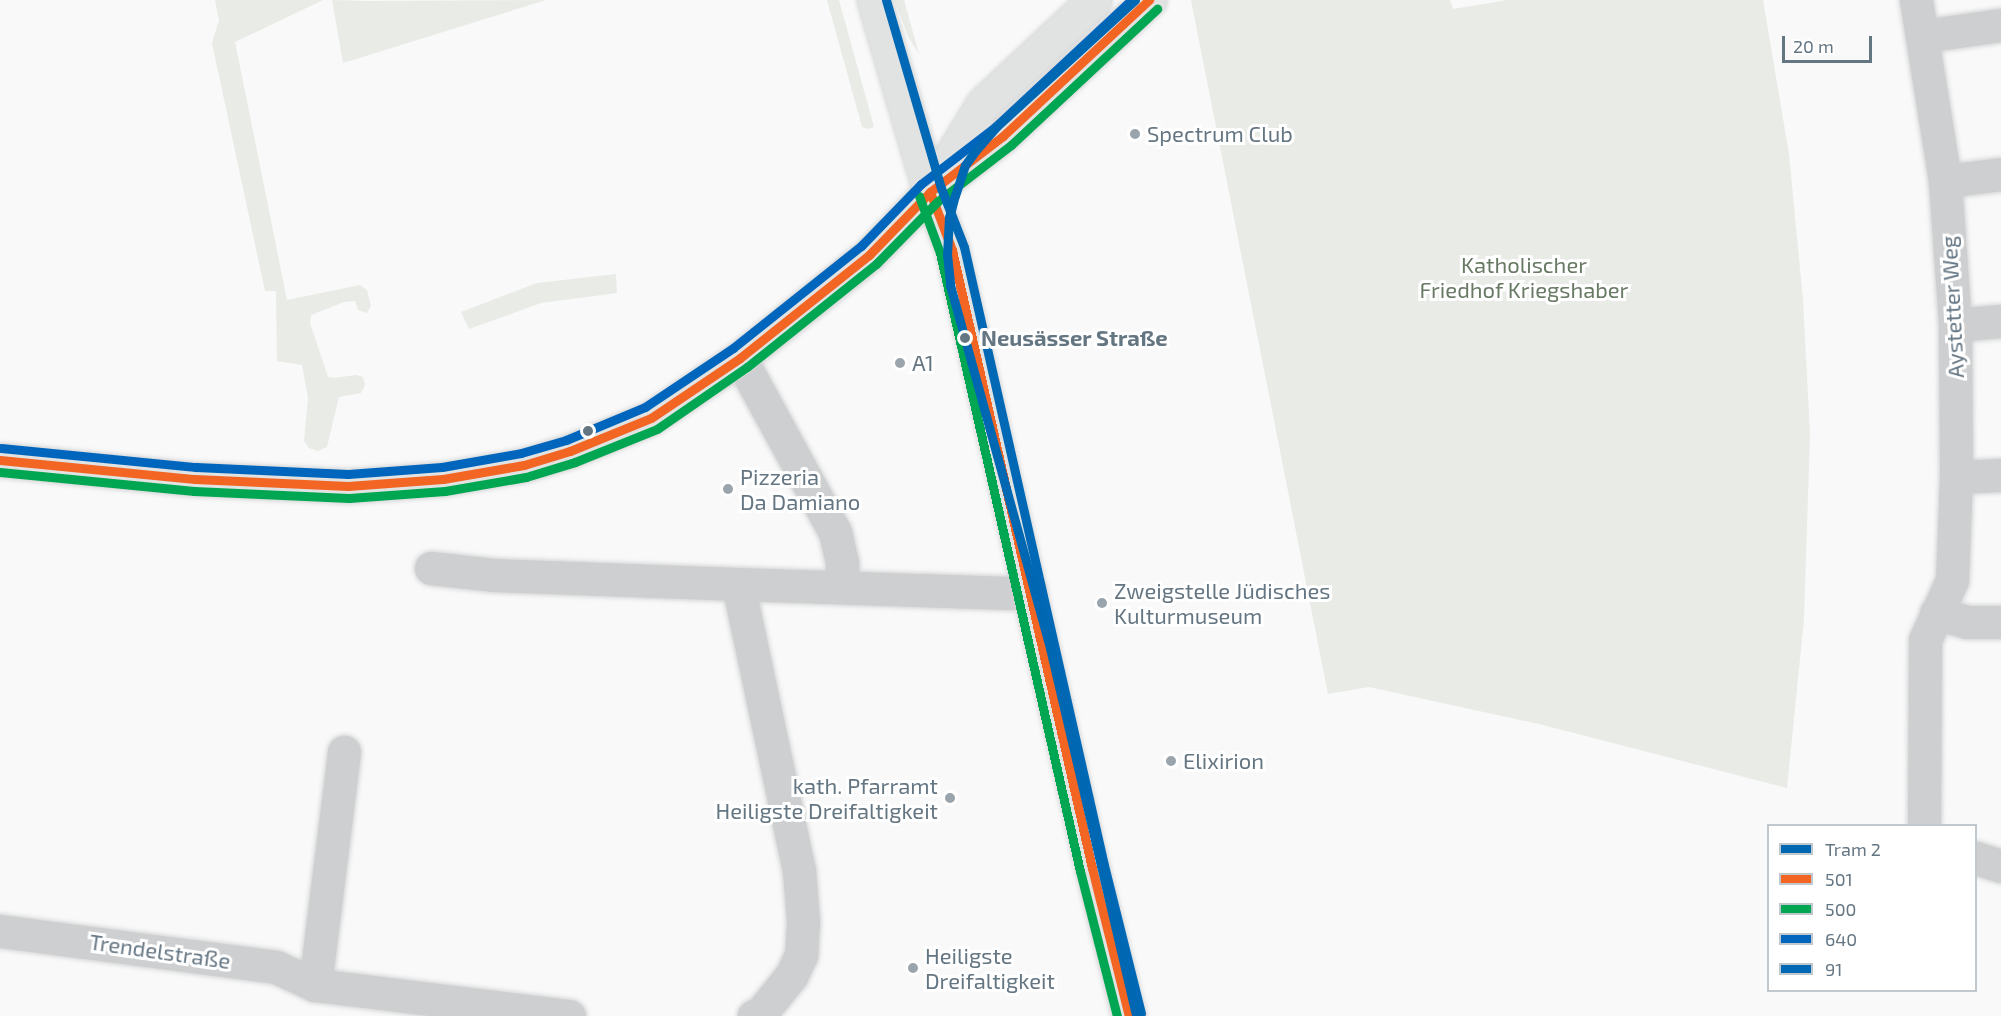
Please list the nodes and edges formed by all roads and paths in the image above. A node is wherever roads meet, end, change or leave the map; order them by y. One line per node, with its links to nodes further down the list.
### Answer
1 (874, 0): 9 (main road)
2 (1094, 0): 9 (main road)
3 (1149, 0): 9 (main road)
4 (1916, 0): 6 (street, Aystetter Weg)
5 (2001, 25): 6 (street)
6 (1923, 36): 8 (street, Aystetter Weg)
7 (2001, 174): 8 (street)
8 (1945, 181): 11 (street, Aystetter Weg)
9 (930, 192): 12 (main road); 19 (main road)
10 (2001, 321): 11 (street)
11 (1955, 325): 15 (street, Aystetter Weg)
12 (740, 358): 13 (main road); 18 (street)
13 (0, 460)
14 (2001, 475): 15 (street)
15 (1956, 477): 20 (street, Aystetter Weg)
16 (430, 568): 17 (street)
17 (738, 584): 18 (street); 29 (street)
18 (843, 587): 19 (street)
19 (1030, 589): 30 (main road)
20 (1936, 613): 21 (street); 23 (street, Aystetter Weg)
21 (2001, 622)
22 (344, 752): 27 (street)
23 (1924, 824)
24 (1977, 858): 25 (street)
25 (2001, 866)
26 (0, 931): 27 (street, Trendelstraße)
27 (315, 986): 28 (street, Trendelstraße)
28 (569, 1016)
29 (754, 1016)
30 (1129, 1016)

